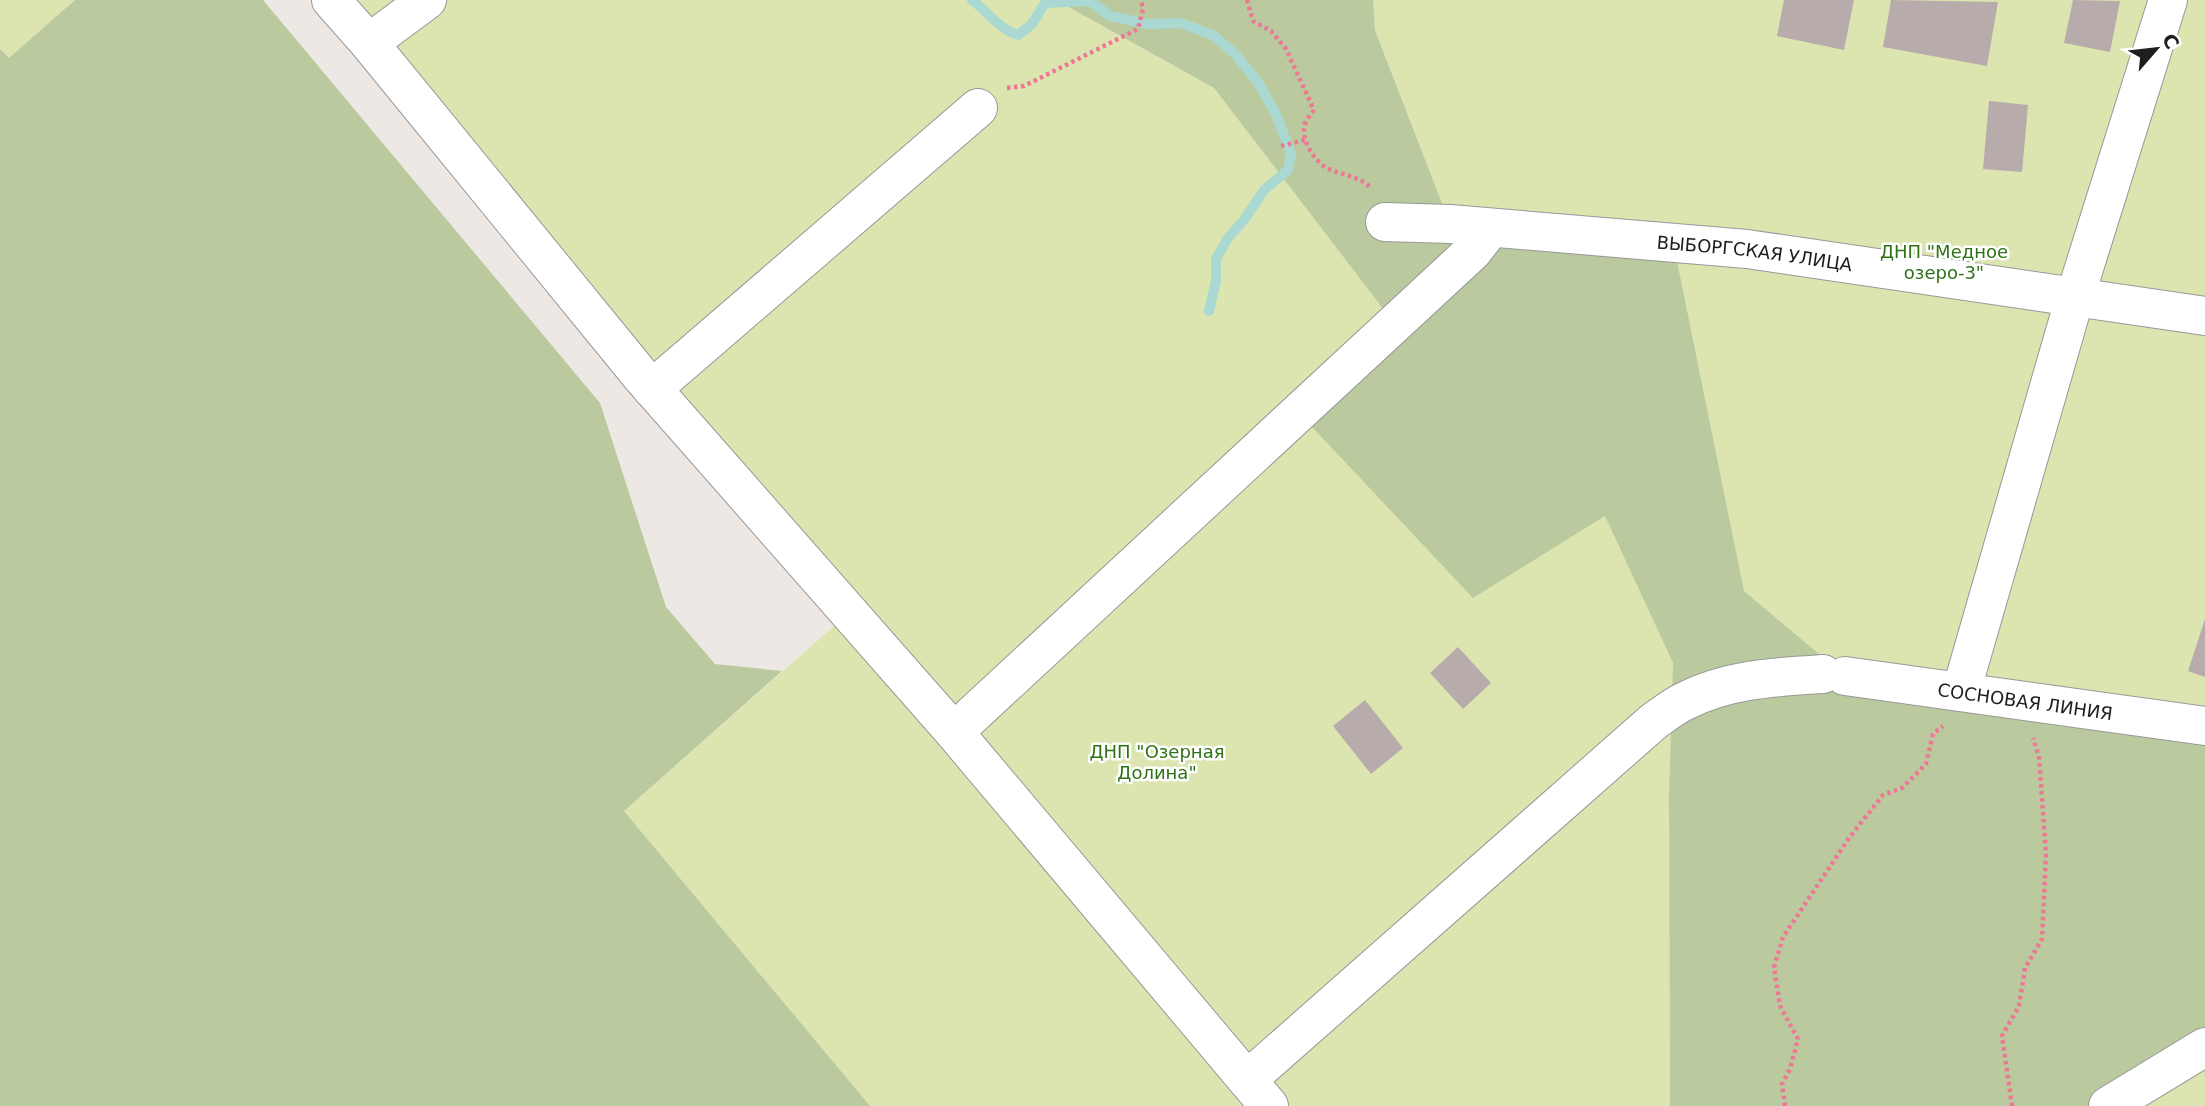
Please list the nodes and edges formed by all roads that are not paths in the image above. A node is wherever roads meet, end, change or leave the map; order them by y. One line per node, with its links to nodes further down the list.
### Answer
1 (331, 0): 4 (street)
2 (427, 0): 4 (street)
3 (2168, 0): 8 (street)
4 (369, 43): 10 (street)
5 (978, 107): 10 (street)
6 (1385, 222): 7 (street, ВЫБОРГСКАЯ УЛИЦА)
7 (1490, 229): 8 (street, ВЫБОРГСКАЯ УЛИЦА); 13 (street)
8 (2075, 297): 9 (street, ВЫБОРГСКАЯ УЛИЦА); 11 (street)
9 (2205, 316)
10 (652, 389): 13 (street)
11 (1961, 692): 12 (street, СОСНОВАЯ ЛИНИЯ); 15 (street, СОСНОВАЯ ЛИНИЯ)
12 (2205, 726)
13 (954, 732): 15 (street)
14 (2205, 1047): 16 (street)
15 (1258, 1093)
16 (2108, 1106)

